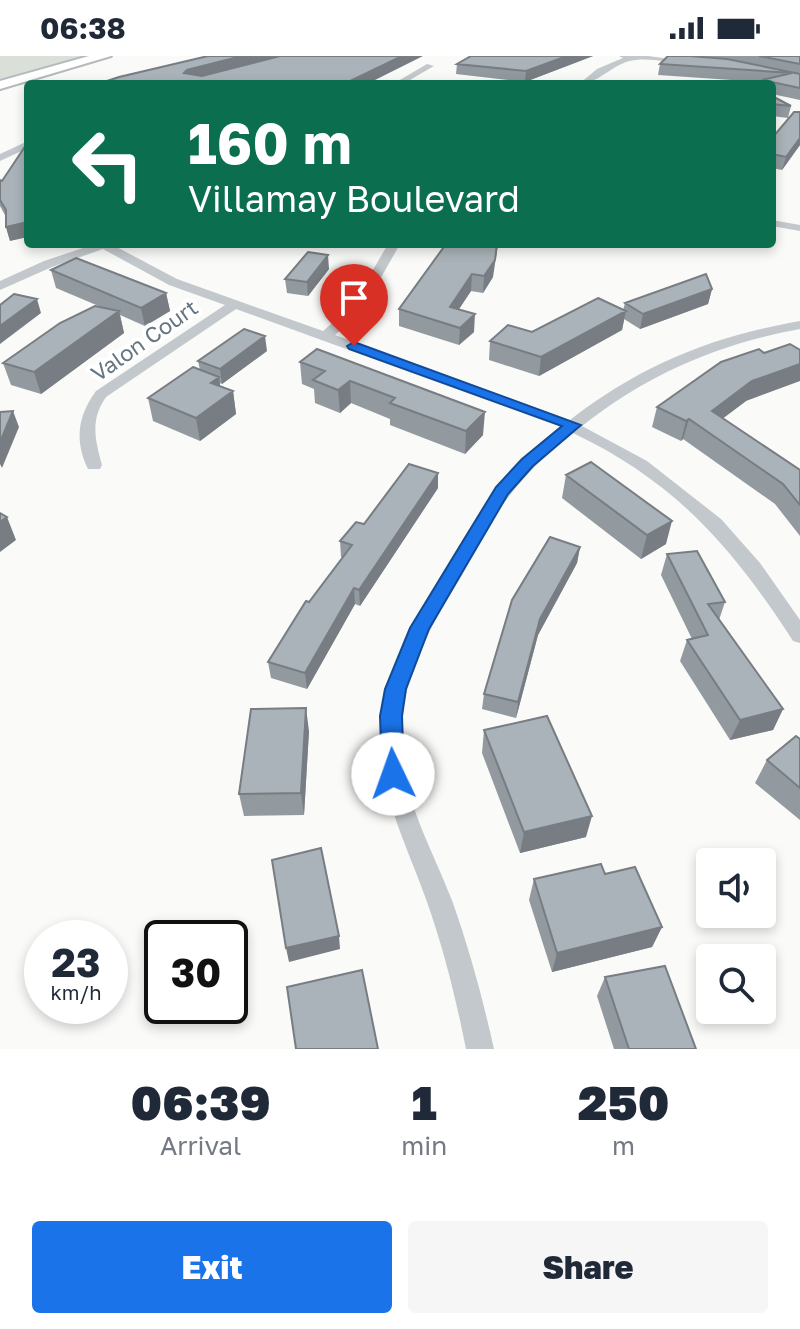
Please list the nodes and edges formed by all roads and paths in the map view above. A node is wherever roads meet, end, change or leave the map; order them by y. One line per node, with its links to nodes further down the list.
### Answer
1 (104, 56): 7 (main road)
2 (630, 56): 3 (street); 6 (street)
3 (702, 62)
4 (430, 66): 5 (street)
5 (404, 80)
6 (588, 80)
7 (0, 85)
8 (24, 146): 9 (street)
9 (0, 158)
10 (776, 224): 11 (street)
11 (800, 228)
12 (95, 248): 15 (street)
13 (109, 248): 16 (street)
14 (392, 248): 18 (street)
15 (0, 286)
16 (235, 304): 18 (street); 20 (street, Valon Court)
17 (800, 325): 19 (street)
18 (325, 336): 19 (street)
19 (573, 425): 21 (street); 22 (street)
20 (94, 465)
21 (800, 636)
22 (480, 1049)

